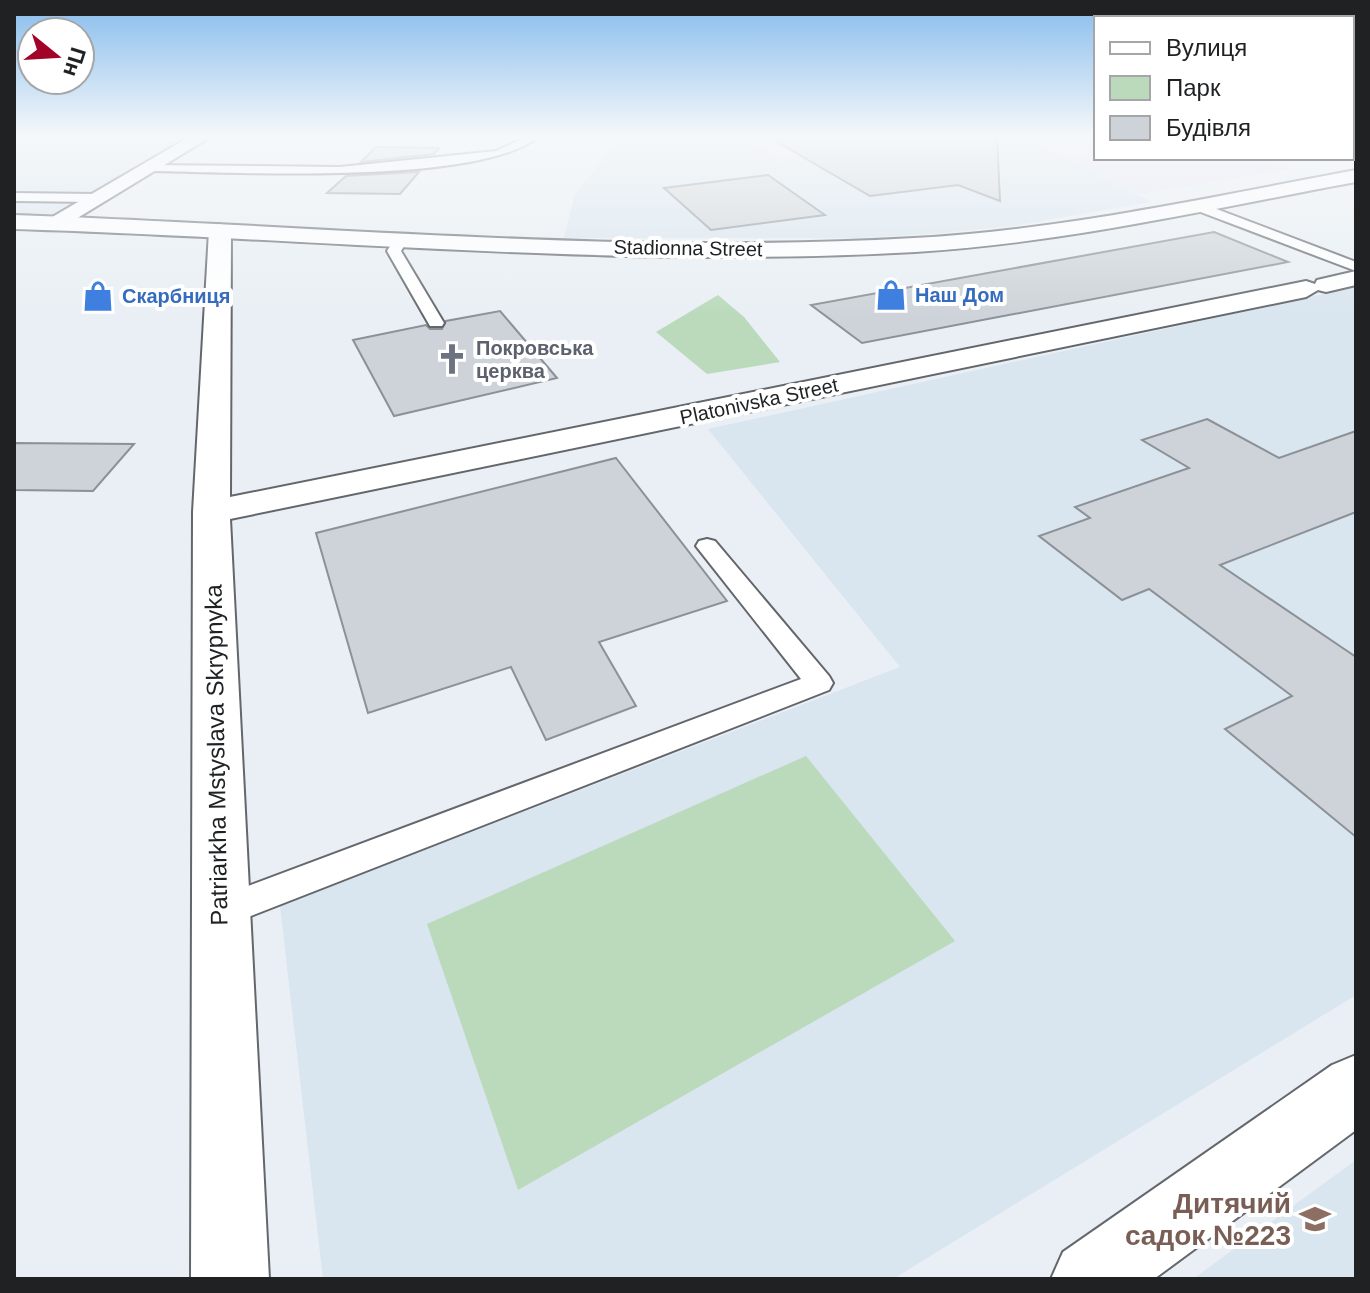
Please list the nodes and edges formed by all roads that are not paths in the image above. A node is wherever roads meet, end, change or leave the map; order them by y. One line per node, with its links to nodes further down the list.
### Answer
1 (99, 196): 4 (street)
2 (1242, 196): 5 (street, Stadionna Street)
3 (14, 197): 4 (lane)
4 (96, 198): 7 (street)
5 (1194, 205): 9 (street, Stadionna Street); 10 (lane)
6 (16, 223): 7 (street, Stadionna Street)
7 (53, 223): 8 (street, Stadionna Street)
8 (220, 231): 9 (street, Stadionna Street); 13 (street, Patriarkha Mstyslava Skrypnyka)
9 (402, 238): 12 (lane)
10 (1356, 267)
11 (1356, 278): 13 (street, Platonivska Street)
12 (436, 323)
13 (211, 512): 15 (street, Patriarkha Mstyslava Skrypnyka)
14 (707, 546): 15 (lane)
15 (220, 912): 17 (street, Patriarkha Mstyslava Skrypnyka)
16 (1356, 1089): 18 (street)
17 (230, 1279)
18 (1090, 1279)

